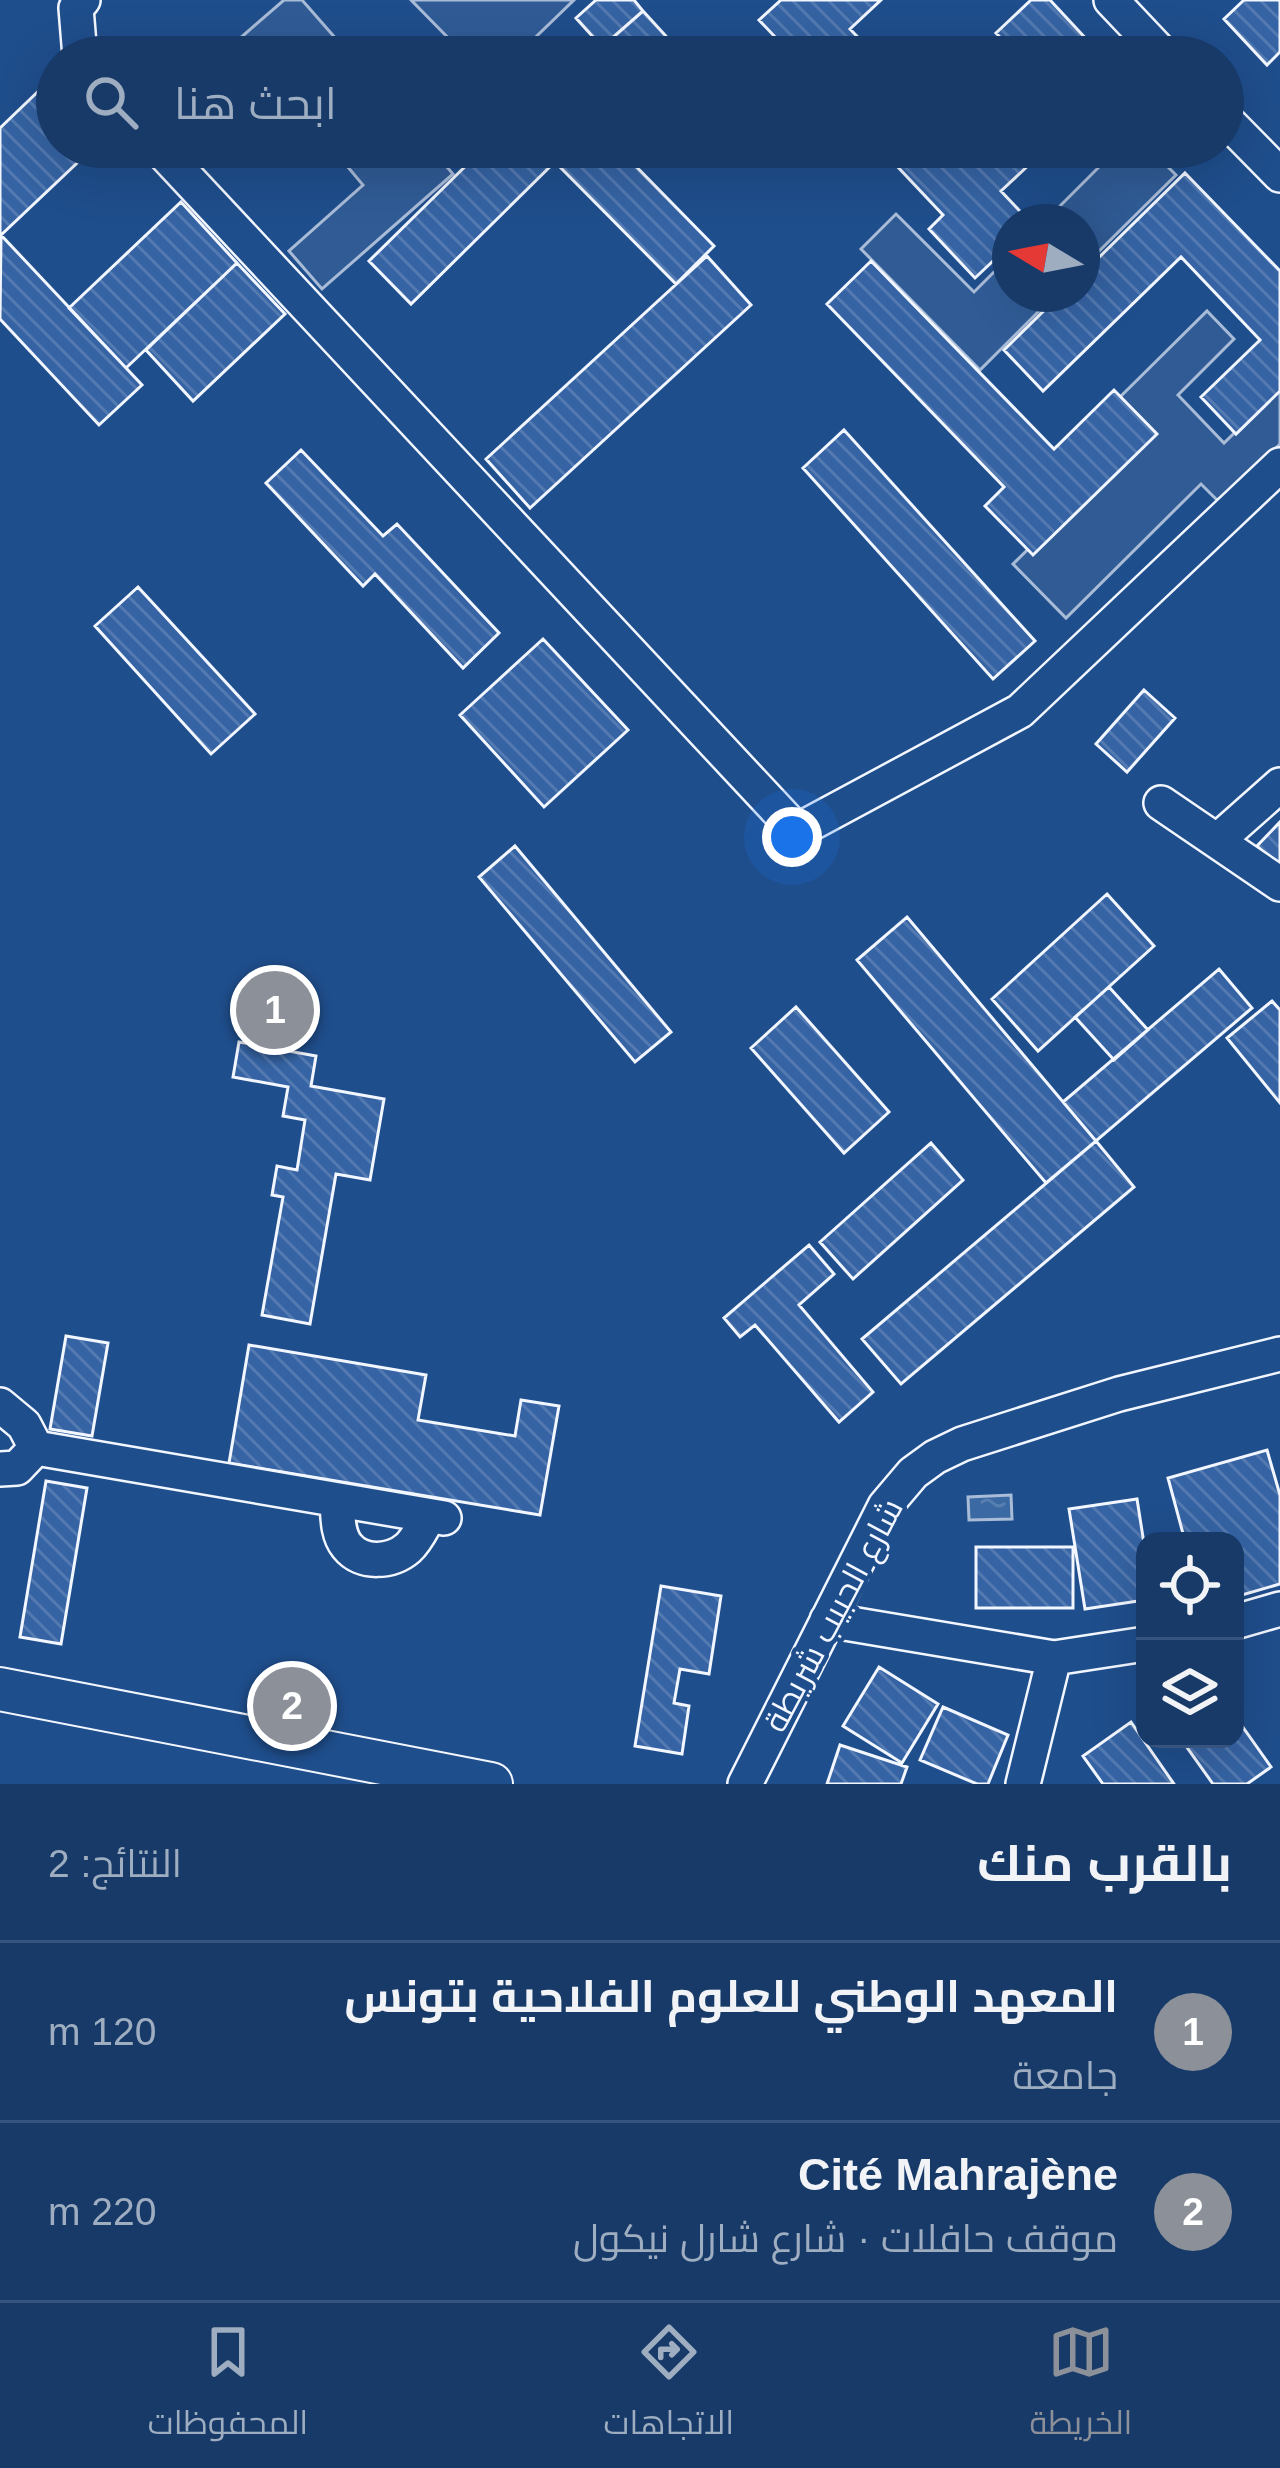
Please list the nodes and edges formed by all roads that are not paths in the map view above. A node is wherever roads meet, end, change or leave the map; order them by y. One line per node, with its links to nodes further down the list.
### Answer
1 (83, 0): 3 (street)
2 (1111, 0): 4 (street)
3 (78, 36)
4 (1145, 36)
5 (1244, 138): 7 (street)
6 (178, 168): 8 (street)
7 (1280, 175)
8 (1280, 465)
9 (1280, 784): 11 (street)
10 (1161, 803): 11 (street)
11 (1218, 840): 12 (street)
12 (1280, 884)
13 (1280, 1354): 20 (street, شارع الحبيب شريطة)
14 (0, 1405): 15 (street)
15 (36, 1448): 16 (street); 17 (street)
16 (0, 1469)
17 (337, 1500): 17 (street)
18 (1280, 1609): 19 (street)
19 (1244, 1619)
20 (827, 1620): 22 (street); 25 (street, شارع الحبيب شريطة)
21 (1136, 1645): 22 (street)
22 (1054, 1658): 26 (street)
23 (0, 1689): 24 (main road)
24 (491, 1784)
25 (745, 1784)
26 (1023, 1784)

